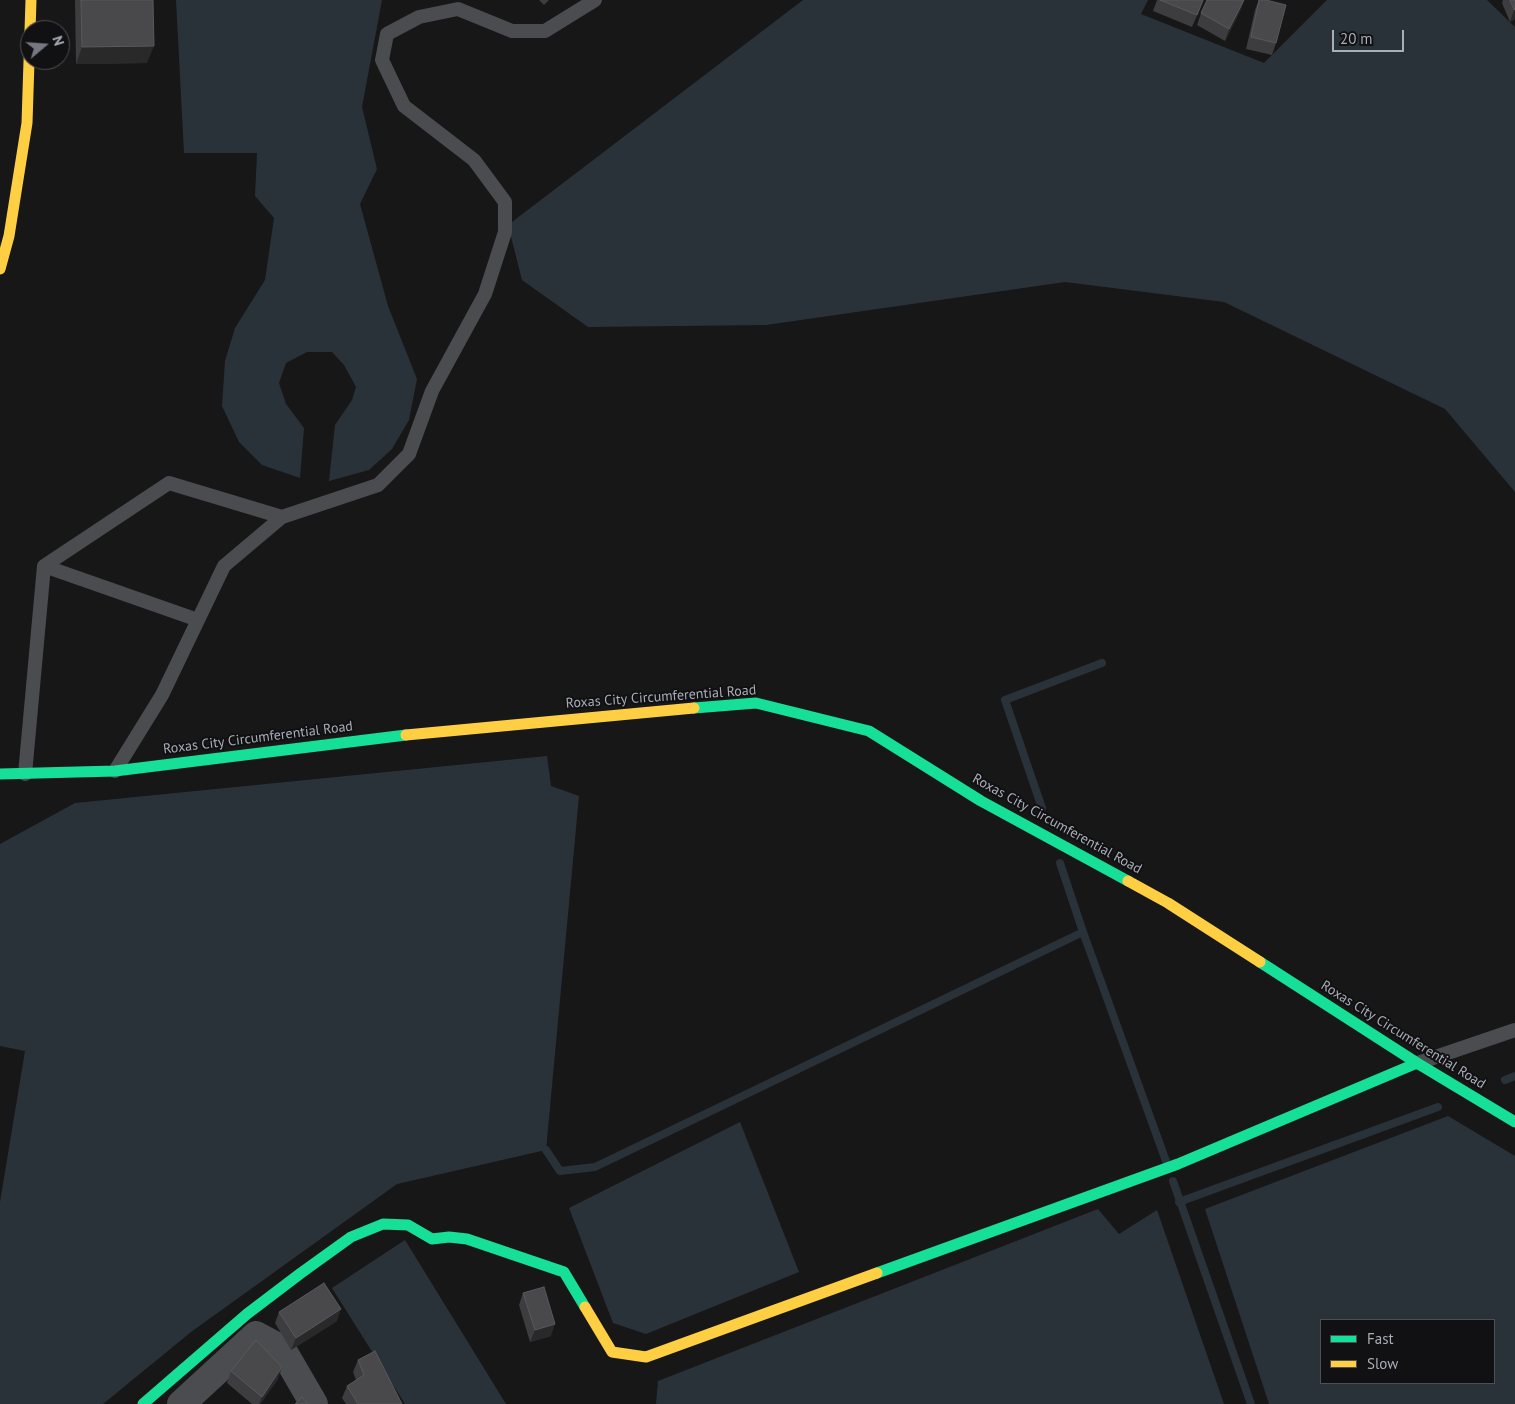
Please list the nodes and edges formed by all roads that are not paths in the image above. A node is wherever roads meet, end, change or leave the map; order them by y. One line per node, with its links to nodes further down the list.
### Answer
1 (30, 0): 3 (street)
2 (595, 0): 4 (lane)
3 (0, 269)
4 (282, 516): 5 (lane); 6 (lane)
5 (44, 566): 6 (lane); 9 (lane)
6 (198, 620): 7 (lane)
7 (115, 771): 9 (street, Roxas City Circumferential Road); 11 (street, Roxas City Circumferential Road)
8 (0, 774): 9 (street, Roxas City Circumferential Road)
9 (25, 774)
10 (1515, 1030): 11 (lane)
11 (1417, 1063): 12 (street, Roxas City Circumferential Road); 13 (street)
12 (1515, 1122)
13 (143, 1404)
14 (181, 1404): 15 (street)
15 (314, 1404)

